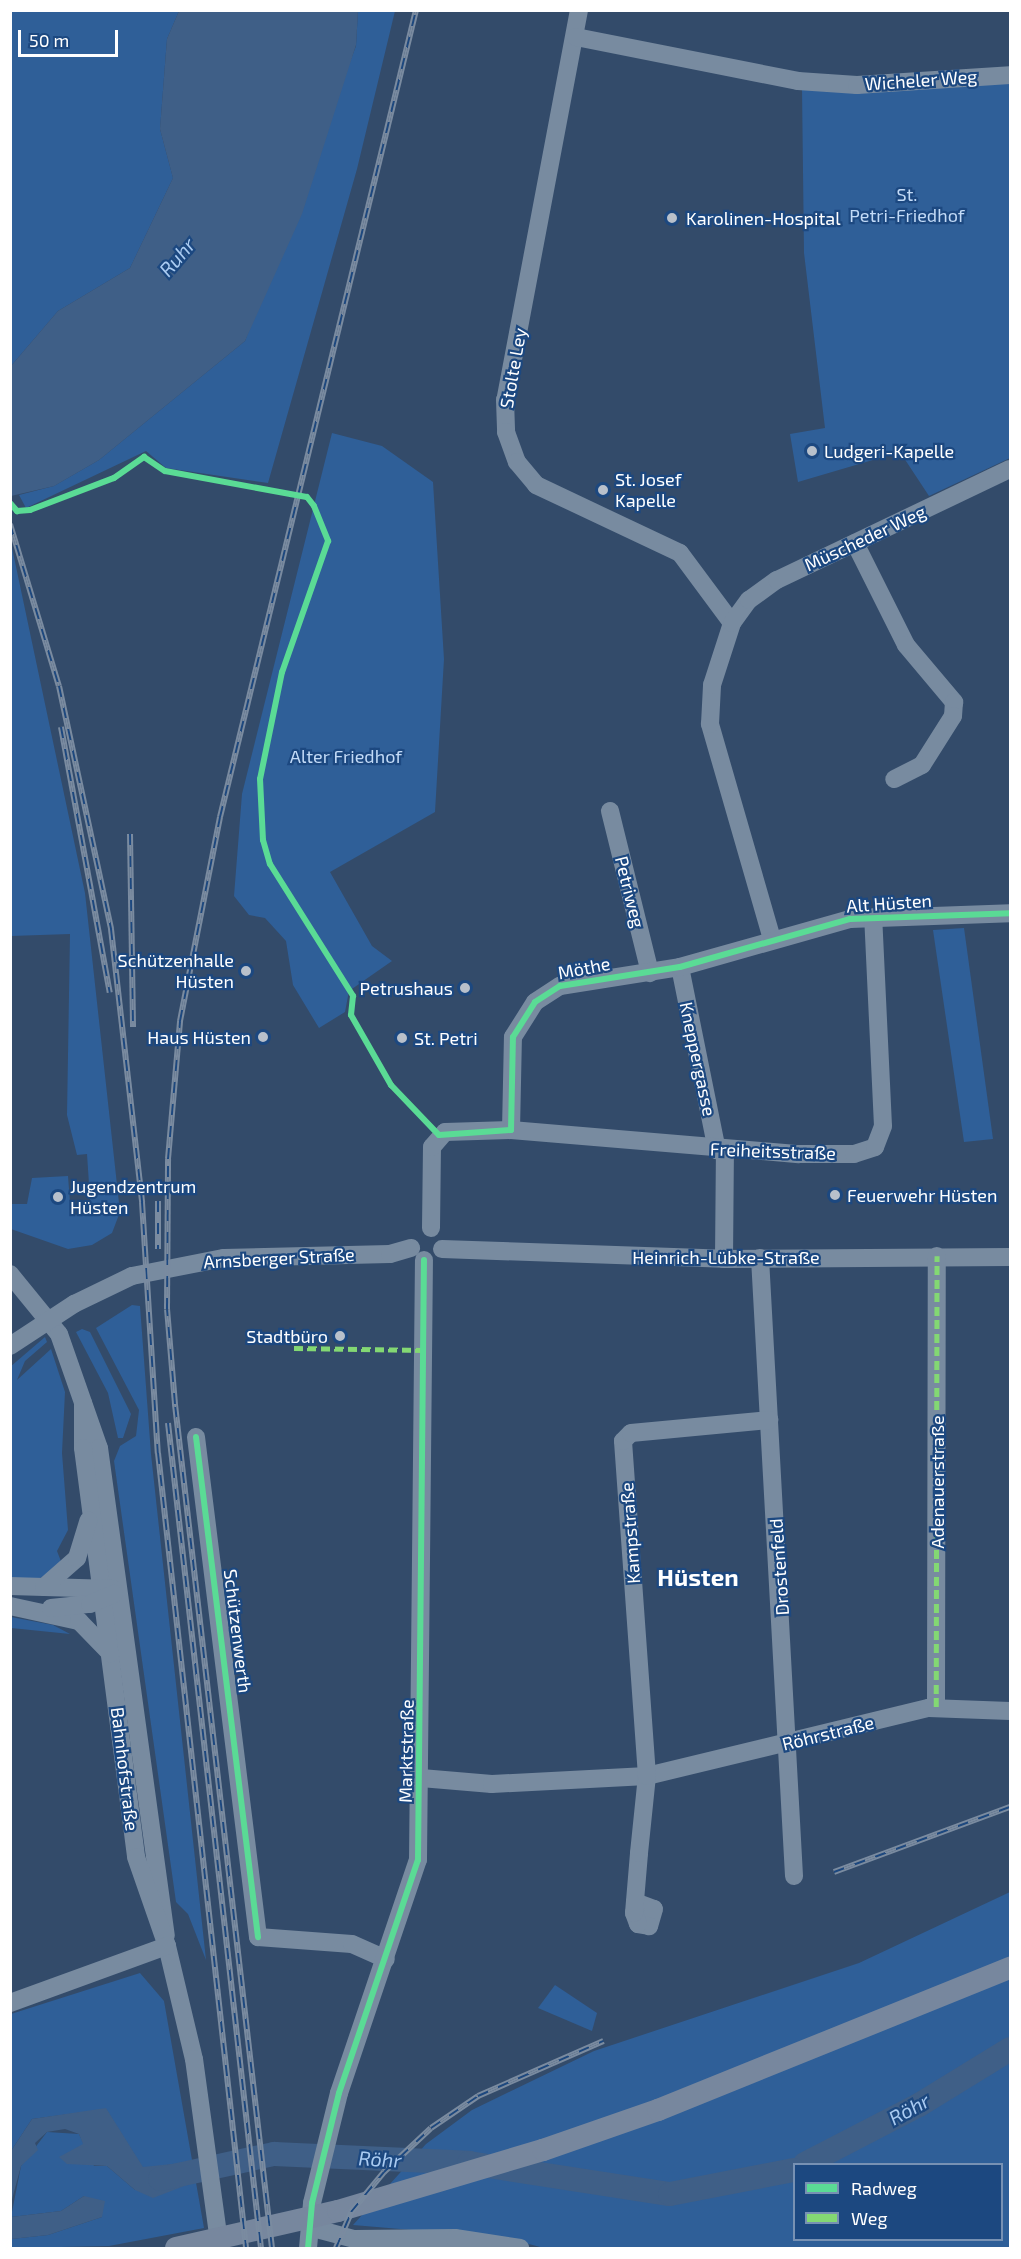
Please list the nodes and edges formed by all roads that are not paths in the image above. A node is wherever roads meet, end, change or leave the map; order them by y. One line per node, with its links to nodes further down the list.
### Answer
1 (579, 10): 2 (street, Stolte Ley)
2 (576, 37): 3 (street, Wicheler Weg); 6 (street, Stolte Ley)
3 (1011, 75)
4 (1011, 469): 5 (street, Müscheder Weg)
5 (855, 543): 6 (street, Müscheder Weg); 7 (street)
6 (732, 623): 11 (street)
7 (894, 779)
8 (610, 811): 13 (street, Petriweg)
9 (1011, 913): 10 (street, Alt Hüsten)
10 (873, 917): 11 (street, Alt Hüsten); 15 (street, Freiheitsstraße)
11 (772, 939): 12 (street, Möthe)
12 (680, 967): 13 (street, Möthe); 15 (street, Kneppergasse)
13 (650, 973): 14 (street, Möthe)
14 (511, 1130): 15 (street, Freiheitsstraße); 16 (street, Freiheitsstraße)
15 (721, 1150): 22 (street, Kneppergasse)
16 (431, 1228): 17 (street); 18 (street)
17 (442, 1249): 18 (street); 22 (street, Heinrich-Lübke-Straße)
18 (417, 1254): 24 (street, Arnsberger Straße); 40 (street, Marktstraße)
19 (937, 1256): 20 (street, Heinrich-Lübke-Straße); 21 (street, Heinrich-Lübke-Straße); 36 (street, Adenauerstraße)
20 (1011, 1257)
21 (760, 1258): 22 (street, Heinrich-Lübke-Straße); 26 (street, Drostenfeld)
22 (724, 1259)
23 (10, 1274): 25 (street)
24 (10, 1346)
25 (83, 1403): 28 (street); 31 (street)
26 (769, 1420): 38 (street, Drostenfeld); 39 (street, Kampstraße)
27 (196, 1437): 44 (street, Schützenwerth)
28 (90, 1507): 30 (street); 32 (street)
29 (10, 1586): 30 (street)
30 (42, 1588): 32 (street)
31 (122, 1590): 32 (street); 43 (street, Bahnhofstraße)
32 (103, 1594): 34 (street); 35 (street, Bahnhofstraße)
33 (10, 1606): 34 (street)
34 (35, 1610): 35 (street)
35 (111, 1654): 43 (street, Bahnhofstraße)
36 (936, 1707): 37 (street, Röhrstraße); 38 (street, Röhrstraße)
37 (1011, 1712)
38 (791, 1741): 39 (street, Röhrstraße); 41 (street, Drostenfeld)
39 (647, 1776): 40 (street, Röhrstraße); 42 (street)
40 (421, 1778): 44 (street, Marktstraße)
41 (794, 1876)
42 (635, 1902)
43 (167, 1946): 46 (street); 49 (street, Bahnhofstraße)
44 (386, 1959): 47 (street, Marktstraße)
45 (1004, 1971): 48 (main road)
46 (10, 2003)
47 (309, 2227): 50 (street, Marktstraße); 51 (street)
48 (176, 2248)
49 (220, 2248)
50 (308, 2248)
51 (520, 2248)

